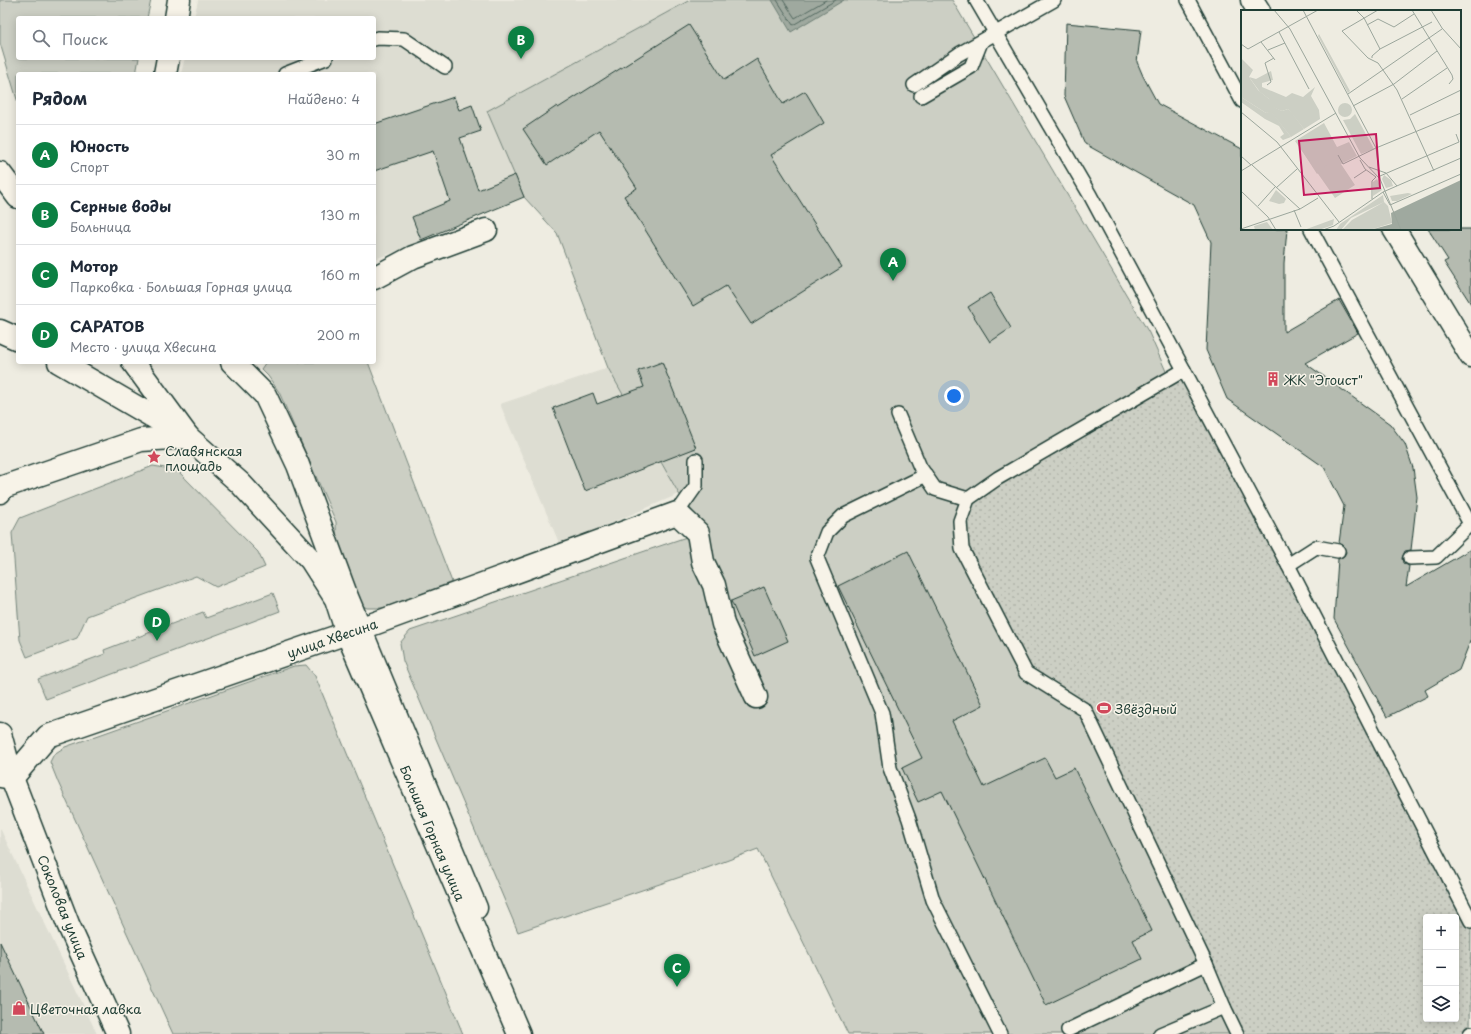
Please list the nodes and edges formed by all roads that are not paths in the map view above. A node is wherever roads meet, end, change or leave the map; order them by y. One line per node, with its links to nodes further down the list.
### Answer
1 (179, 0): 7 (street)
2 (976, 0): 8 (lane)
3 (1054, 0): 8 (lane)
4 (1188, 0): 18 (lane)
5 (1252, 0): 6 (street)
6 (1258, 10)
7 (176, 16)
8 (996, 34): 10 (lane); 31 (lane)
9 (376, 38): 13 (lane)
10 (981, 42): 16 (lane); 17 (lane)
11 (168, 60): 14 (street)
12 (321, 60): 15 (lane)
13 (445, 67)
14 (165, 72)
15 (290, 72)
16 (914, 85)
17 (921, 96)
18 (1241, 99)
19 (0, 174): 20 (street)
20 (16, 194)
21 (486, 230): 24 (street)
22 (1312, 230): 40 (lane)
23 (1395, 230): 27 (street)
24 (376, 277)
25 (0, 331): 26 (street)
26 (16, 338)
27 (1471, 356)
28 (62, 364): 33 (street)
29 (134, 364): 33 (street)
30 (236, 364): 42 (street)
31 (1184, 370): 37 (lane); 41 (lane)
32 (898, 415): 35 (lane)
33 (188, 437): 36 (street); 42 (street)
34 (696, 460): 38 (lane)
35 (926, 475): 37 (lane); 53 (lane)
36 (0, 492)
37 (968, 499): 47 (lane)
38 (677, 513): 42 (street, улица Хвесина); 43 (street)
39 (1338, 551): 41 (lane)
40 (1410, 558)
41 (1288, 565): 46 (lane)
42 (354, 630): 45 (street, улица Хвесина); 51 (street, Большая Горная улица); 52 (street)
43 (756, 697)
44 (0, 734): 45 (street)
45 (6, 777): 50 (street, Соколовая улица)
46 (1471, 921)
47 (1206, 964): 48 (lane); 49 (lane)
48 (1224, 1007): 54 (lane); 55 (lane)
49 (1068, 1030)
50 (118, 1034)
51 (519, 1034)
52 (530, 1034)
53 (1000, 1034)
54 (1160, 1034)
55 (1237, 1034)

